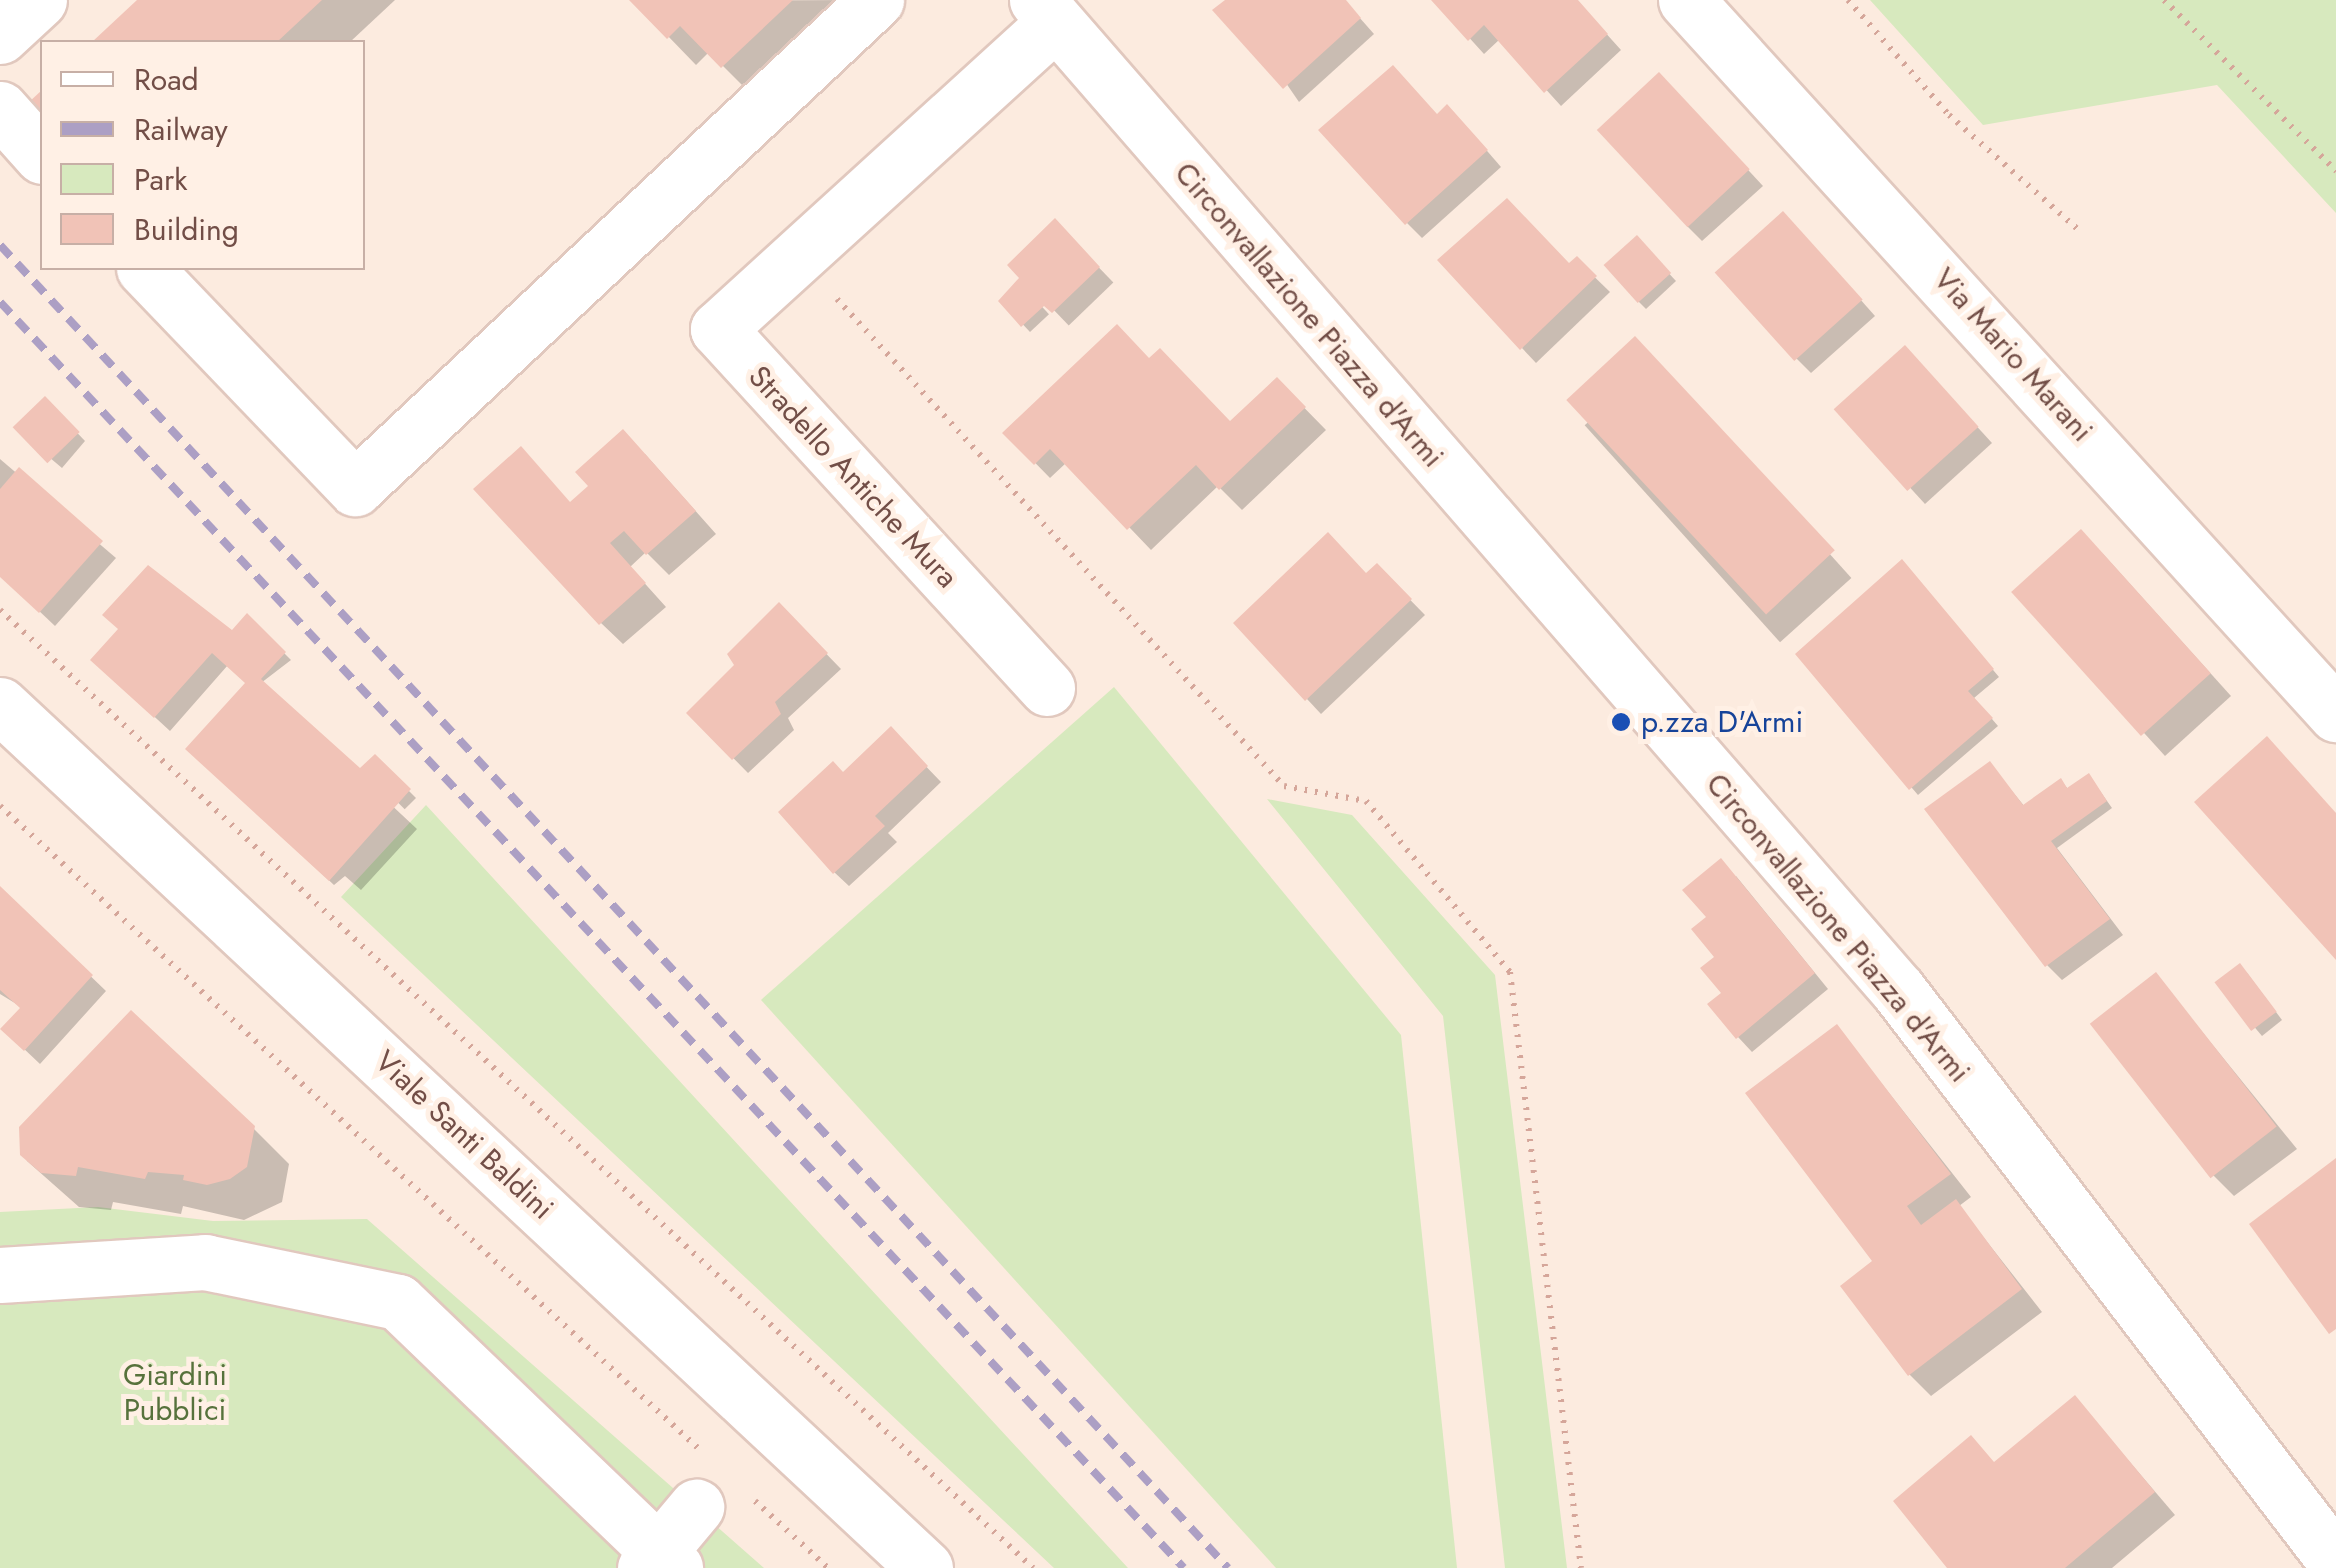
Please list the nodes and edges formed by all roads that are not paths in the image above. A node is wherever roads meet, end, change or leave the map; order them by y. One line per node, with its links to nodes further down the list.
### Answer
1 (39, 0): 5 (street)
2 (876, 0): 8 (street)
3 (1686, 0): 11 (street, Via Mario Marani)
4 (1046, 11): 9 (street, Stradello Antiche Mura); 14 (street, Circonvallazione Piazza d'Armi)
5 (0, 36)
6 (0, 109): 7 (street)
7 (40, 154)
8 (146, 270)
9 (1047, 688)
10 (0, 705): 16 (street, Viale Santi Baldini)
11 (2336, 714)
12 (0, 1275): 15 (street)
13 (703, 1483): 15 (street)
14 (2336, 1562)
15 (660, 1563)
16 (925, 1568)

